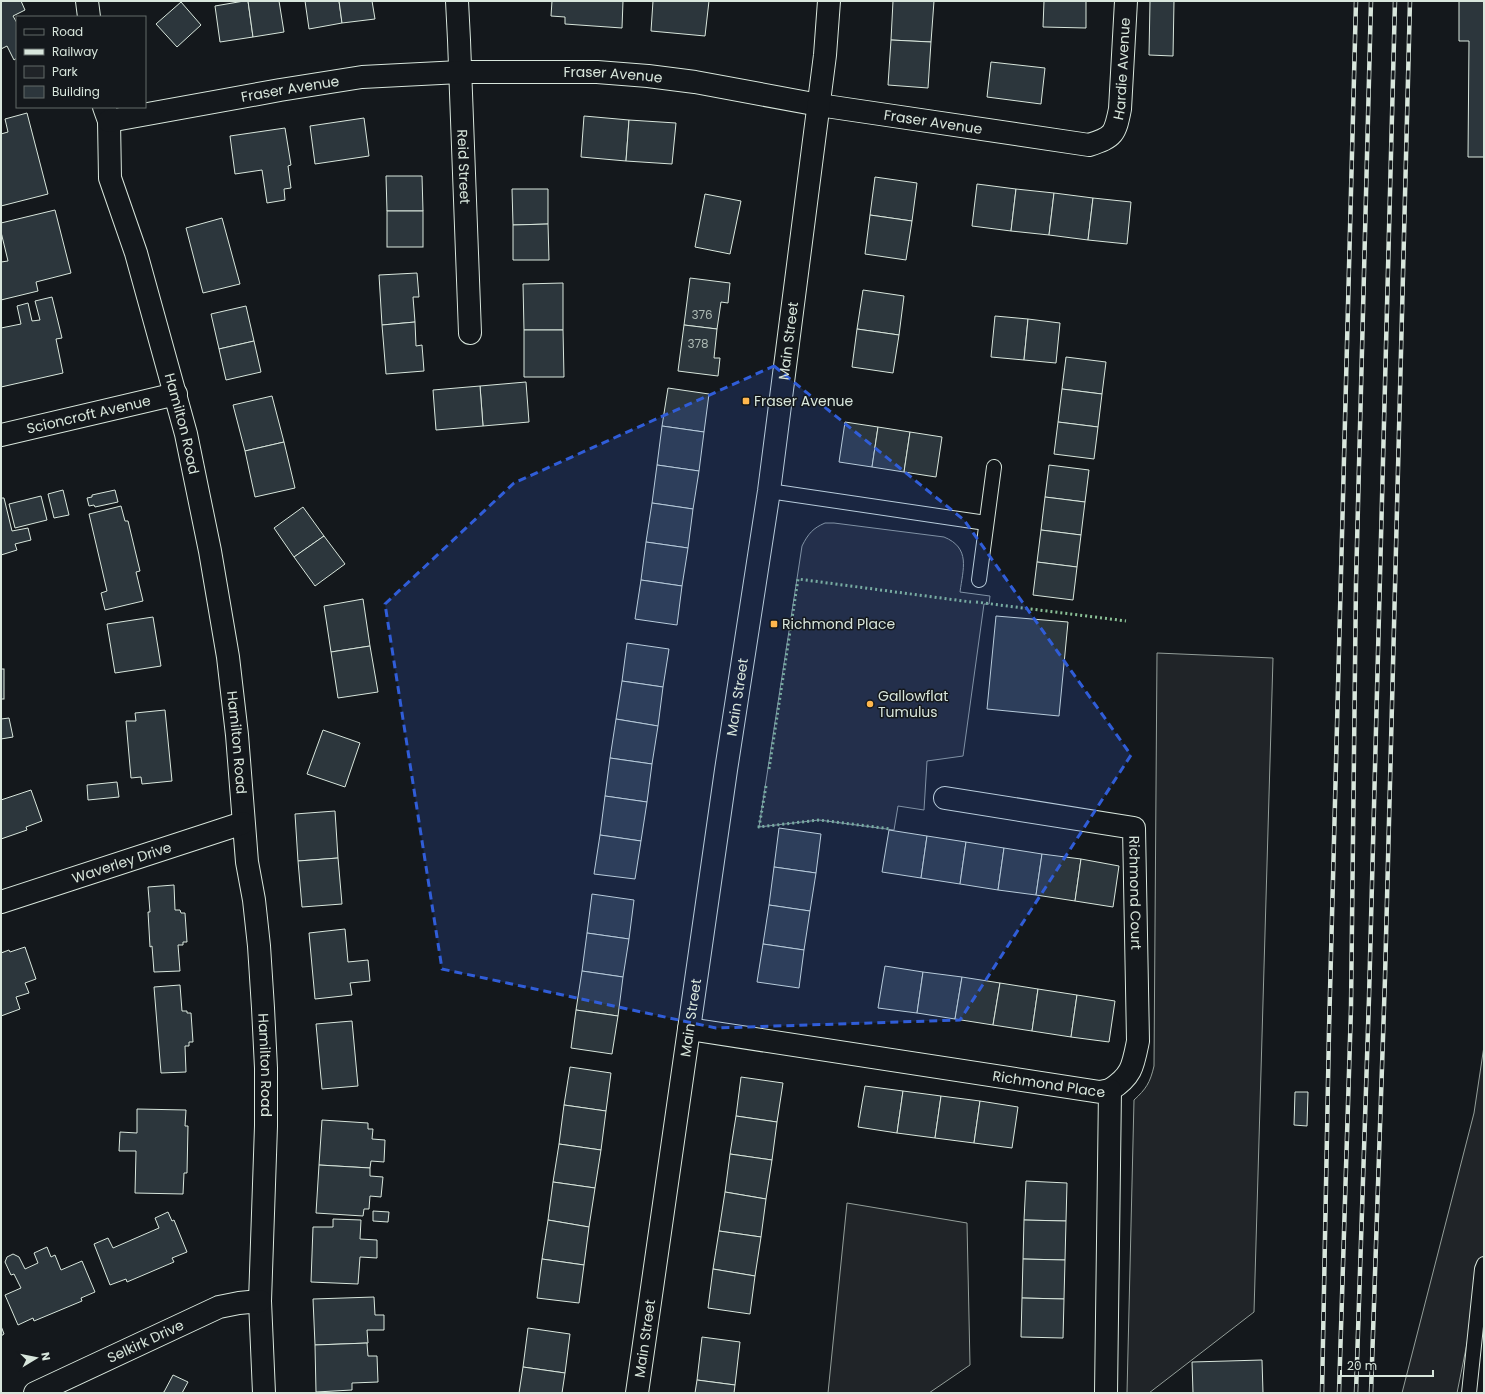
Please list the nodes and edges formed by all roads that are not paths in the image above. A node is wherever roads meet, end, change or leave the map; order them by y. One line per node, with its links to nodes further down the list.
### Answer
1 (87, 1): 5 (street)
2 (457, 1): 6 (street, Reid Street)
3 (829, 1): 7 (street, Main Street)
4 (1126, 1): 9 (street, Hardie Avenue)
5 (89, 16)
6 (460, 72): 7 (street, Fraser Avenue); 8 (street, Fraser Avenue); 10 (street, Reid Street)
7 (819, 105): 9 (street, Fraser Avenue); 14 (street, Main Street)
8 (106, 114): 11 (street, Hamilton Road)
9 (1112, 134)
10 (470, 333)
11 (176, 394): 12 (street, Scioncroft Avenue); 18 (street, Hamilton Road)
12 (1, 435)
13 (994, 467): 15 (lane)
14 (769, 491): 15 (lane); 20 (street, Main Street)
15 (986, 523): 16 (lane)
16 (979, 580)
17 (945, 798): 21 (street, Richmond Court)
18 (243, 822): 19 (street, Waverley Drive); 23 (street, Hamilton Road)
19 (1, 902)
20 (689, 1029): 21 (street, Richmond Place); 26 (street, Main Street)
21 (1110, 1090): 27 (street, Richmond Place)
22 (1484, 1264): 28 (lane)
23 (260, 1301): 24 (street, Selkirk Drive); 25 (street, Hamilton Road)
24 (35, 1393)
25 (264, 1393)
26 (636, 1393)
27 (1106, 1393)
28 (1469, 1393)

